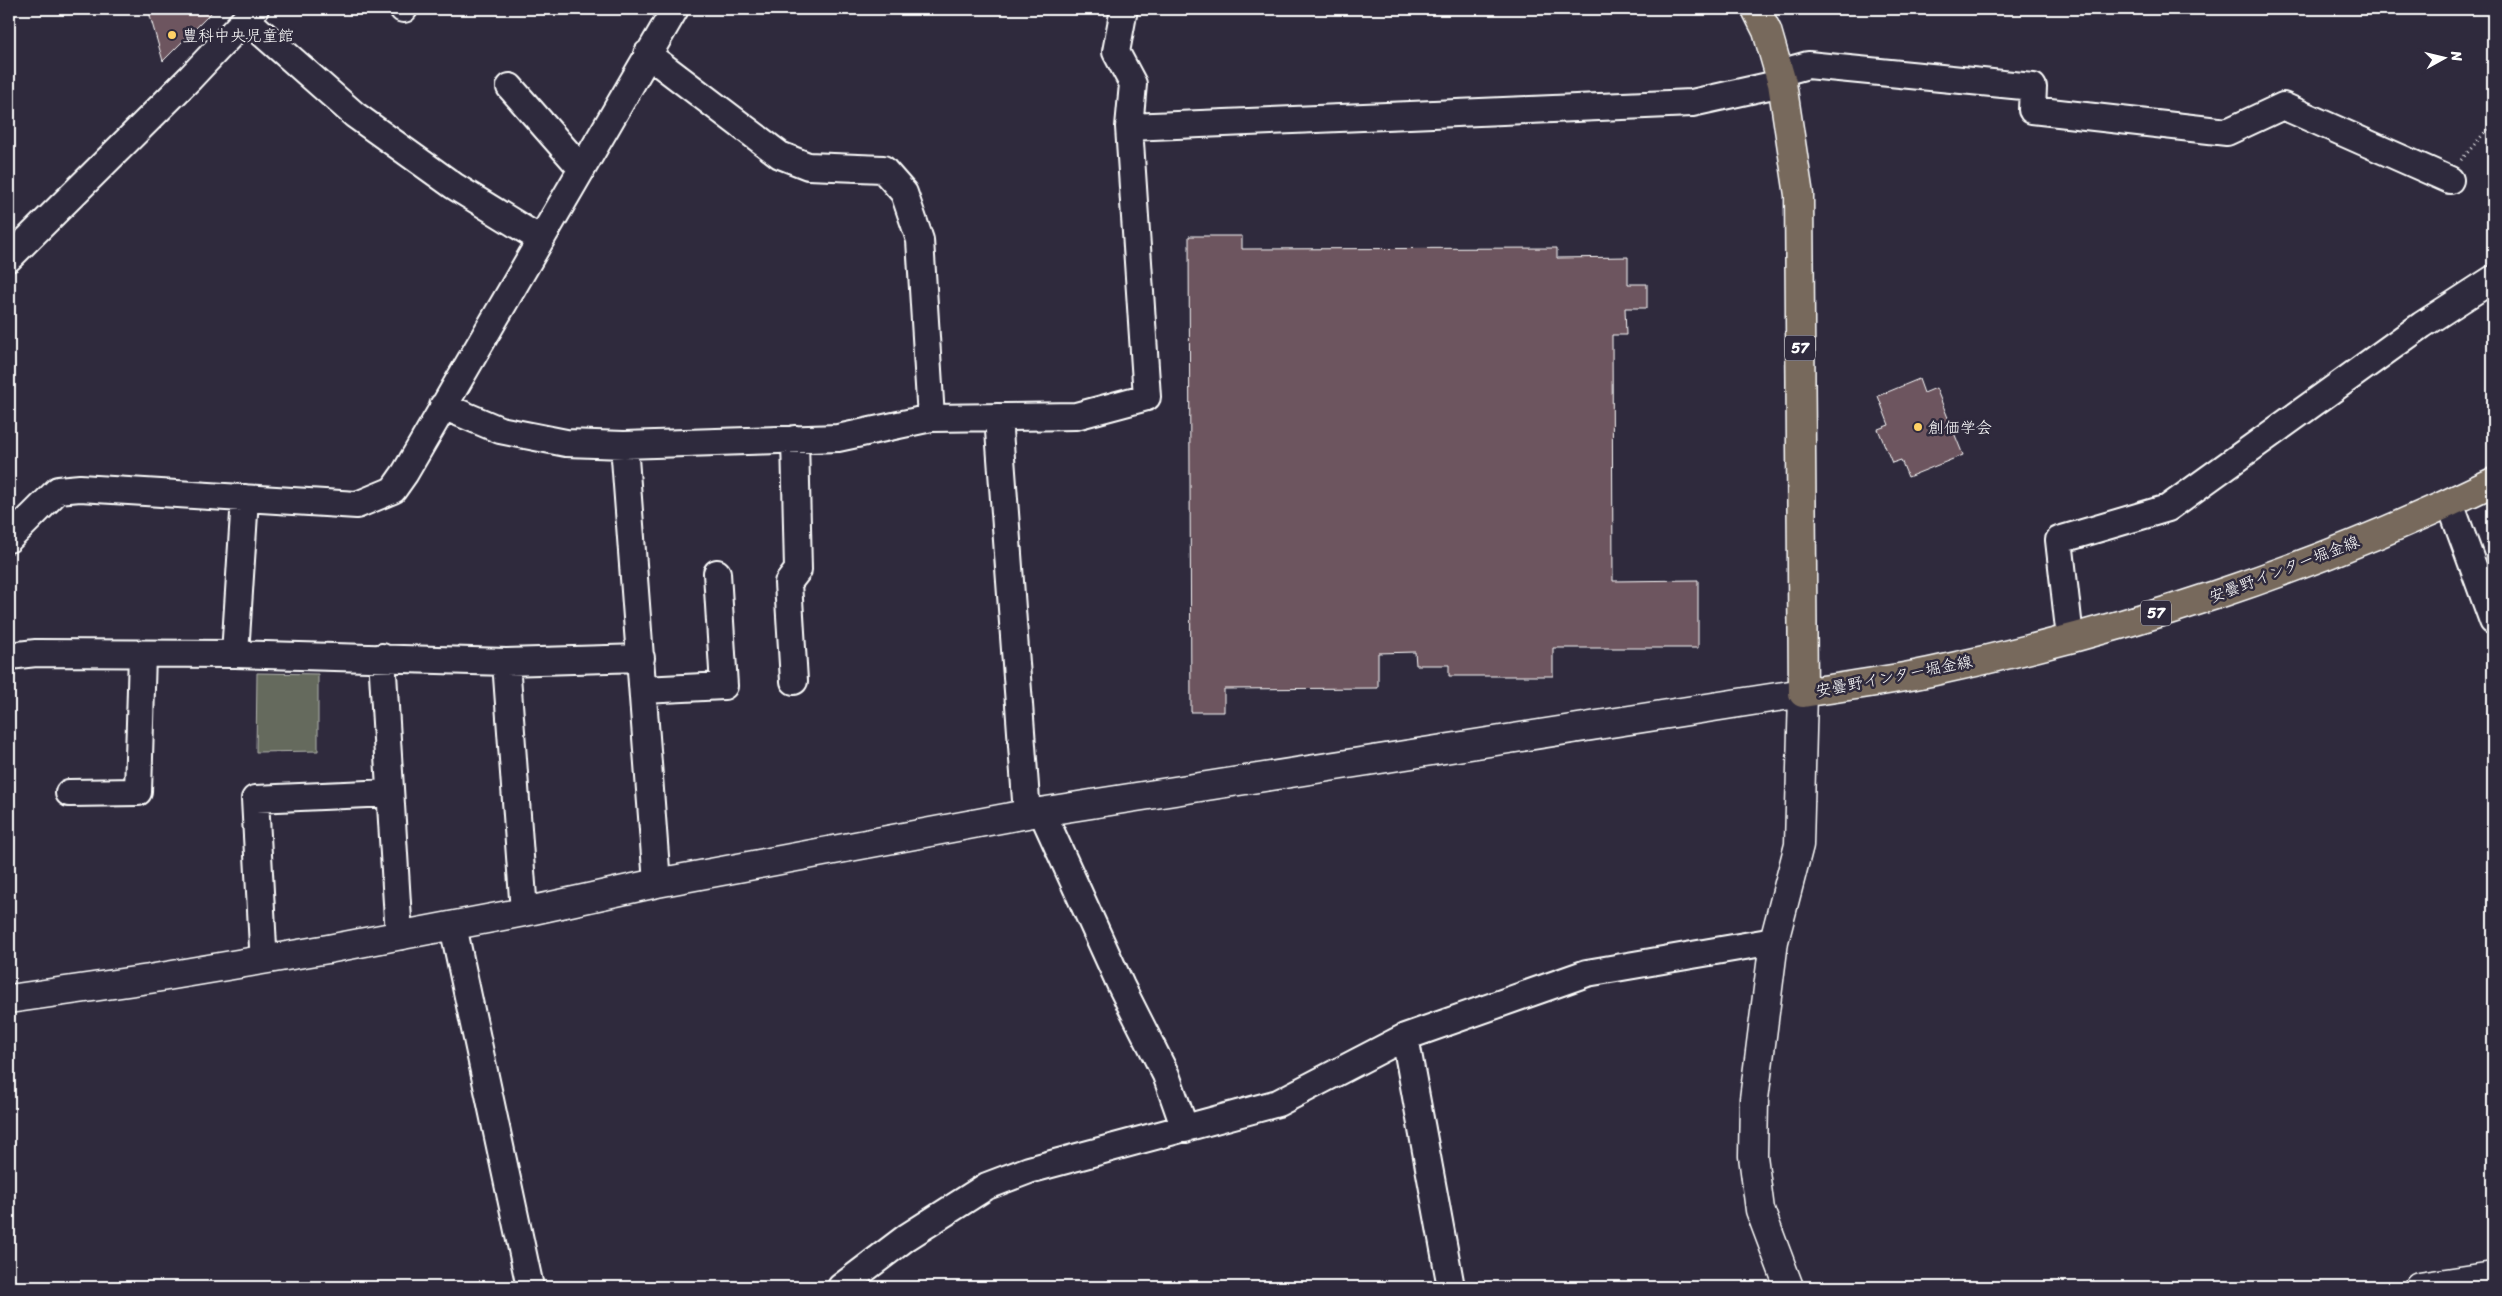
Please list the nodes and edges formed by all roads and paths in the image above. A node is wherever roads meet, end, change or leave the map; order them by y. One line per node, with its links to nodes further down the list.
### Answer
1 (675, 9): 5 (street)
2 (1124, 9): 9 (street)
3 (1756, 9): 6 (main road, 安曇野インター堀金線 / 57)
4 (251, 14): 12 (street); 13 (street)
5 (647, 54): 10 (street); 16 (street)
6 (1780, 78): 9 (street); 11 (street); 35 (main road, 安曇野インター堀金線 / 57)
7 (510, 87): 10 (street)
8 (2493, 123): 11 (path)
9 (1128, 128): 17 (street)
10 (581, 168): 12 (street)
11 (2450, 180)
12 (540, 239): 15 (street)
13 (15, 243)
14 (2493, 279): 26 (street)
15 (443, 406): 19 (street); 21 (street)
16 (932, 418): 17 (street); 18 (street)
17 (998, 418): 38 (street)
18 (795, 439): 19 (street); 33 (street)
19 (624, 445): 31 (street)
20 (2493, 482): 22 (main road, 安曇野インター堀金線 / 57)
21 (245, 498): 23 (street); 28 (street)
22 (2450, 503): 25 (street); 26 (main road, 安曇野インター堀金線 / 57)
23 (9, 539)
24 (717, 573): 34 (street)
25 (2493, 622)
26 (2070, 638): 35 (main road, 安曇野インター堀金線 / 57)
27 (142, 654): 28 (street); 29 (street); 36 (street)
28 (236, 654): 30 (street)
29 (9, 656)
30 (382, 657): 32 (street); 37 (street)
31 (641, 658): 32 (street); 34 (street)
32 (506, 662): 40 (street)
33 (794, 681)
34 (643, 690): 39 (street)
35 (1804, 693): 38 (street); 43 (street)
36 (69, 793)
37 (390, 793): 42 (street); 44 (street)
38 (1034, 813): 39 (street); 47 (street)
39 (657, 884): 40 (street)
40 (524, 912): 41 (street)
41 (453, 926): 42 (street); 49 (street)
42 (399, 936): 45 (street)
43 (1774, 941): 46 (street); 52 (street)
44 (263, 947)
45 (9, 999)
46 (1404, 1037): 47 (street); 51 (street)
47 (1185, 1129): 50 (street)
48 (2493, 1276): 53 (street)
49 (530, 1287)
50 (841, 1287)
51 (1450, 1287)
52 (1789, 1287)
53 (2419, 1287)

